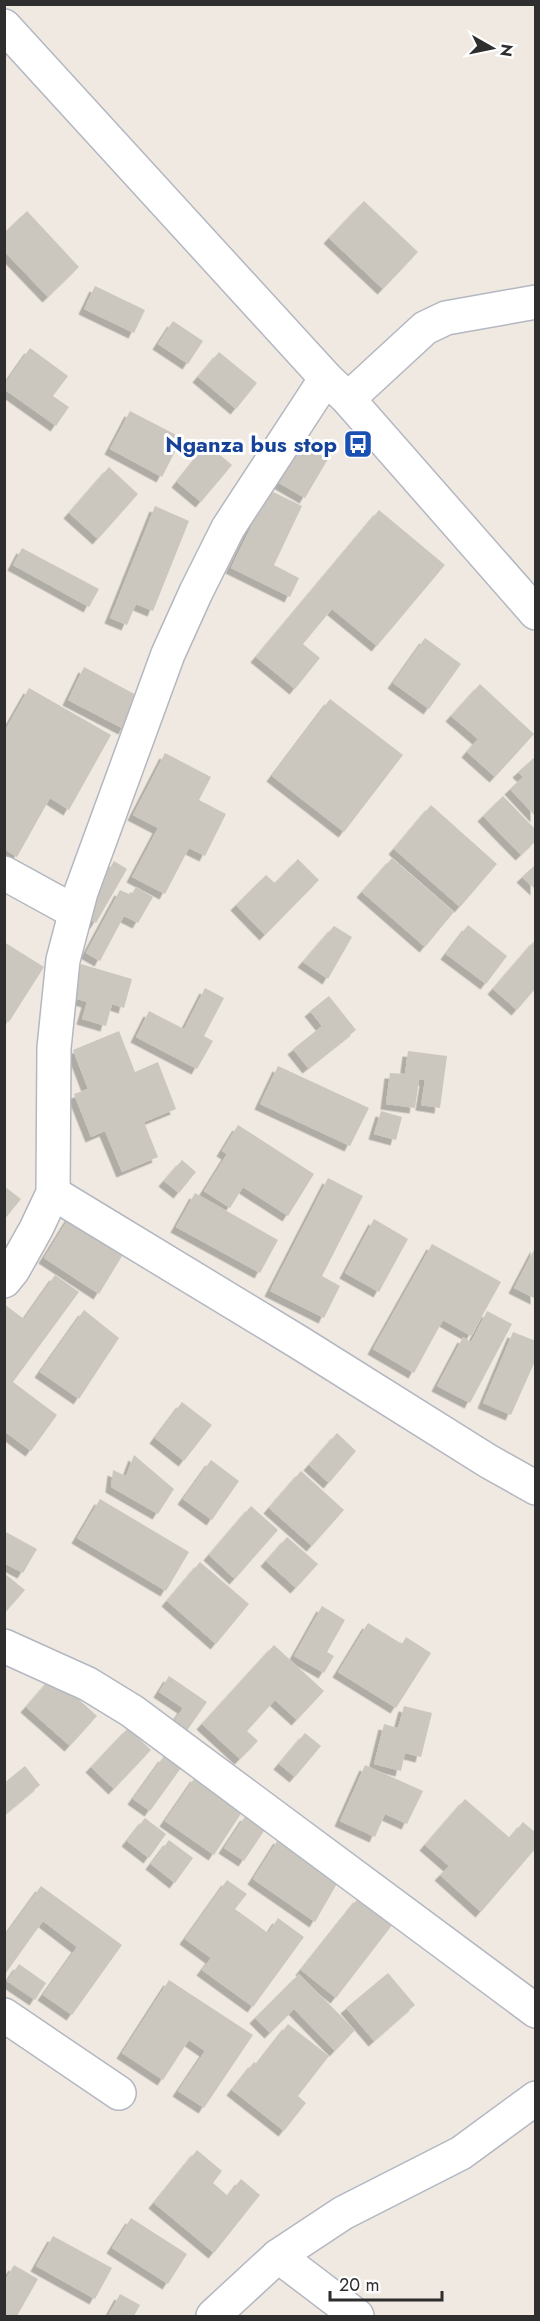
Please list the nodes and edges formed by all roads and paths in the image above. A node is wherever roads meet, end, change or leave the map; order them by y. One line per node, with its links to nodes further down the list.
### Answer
1 (4, 26): 3 (street)
2 (536, 302): 3 (street)
3 (337, 389): 4 (street); 6 (street)
4 (536, 613)
5 (4, 873): 6 (street)
6 (75, 912): 7 (street)
7 (53, 1193): 8 (street); 9 (street)
8 (4, 1281)
9 (536, 1488)
10 (4, 1646): 11 (street)
11 (536, 2011)
12 (4, 2015): 13 (street)
13 (119, 2093)
14 (536, 2098): 15 (street)
15 (278, 2256): 16 (street); 17 (street)
16 (213, 2316)
17 (357, 2316)

